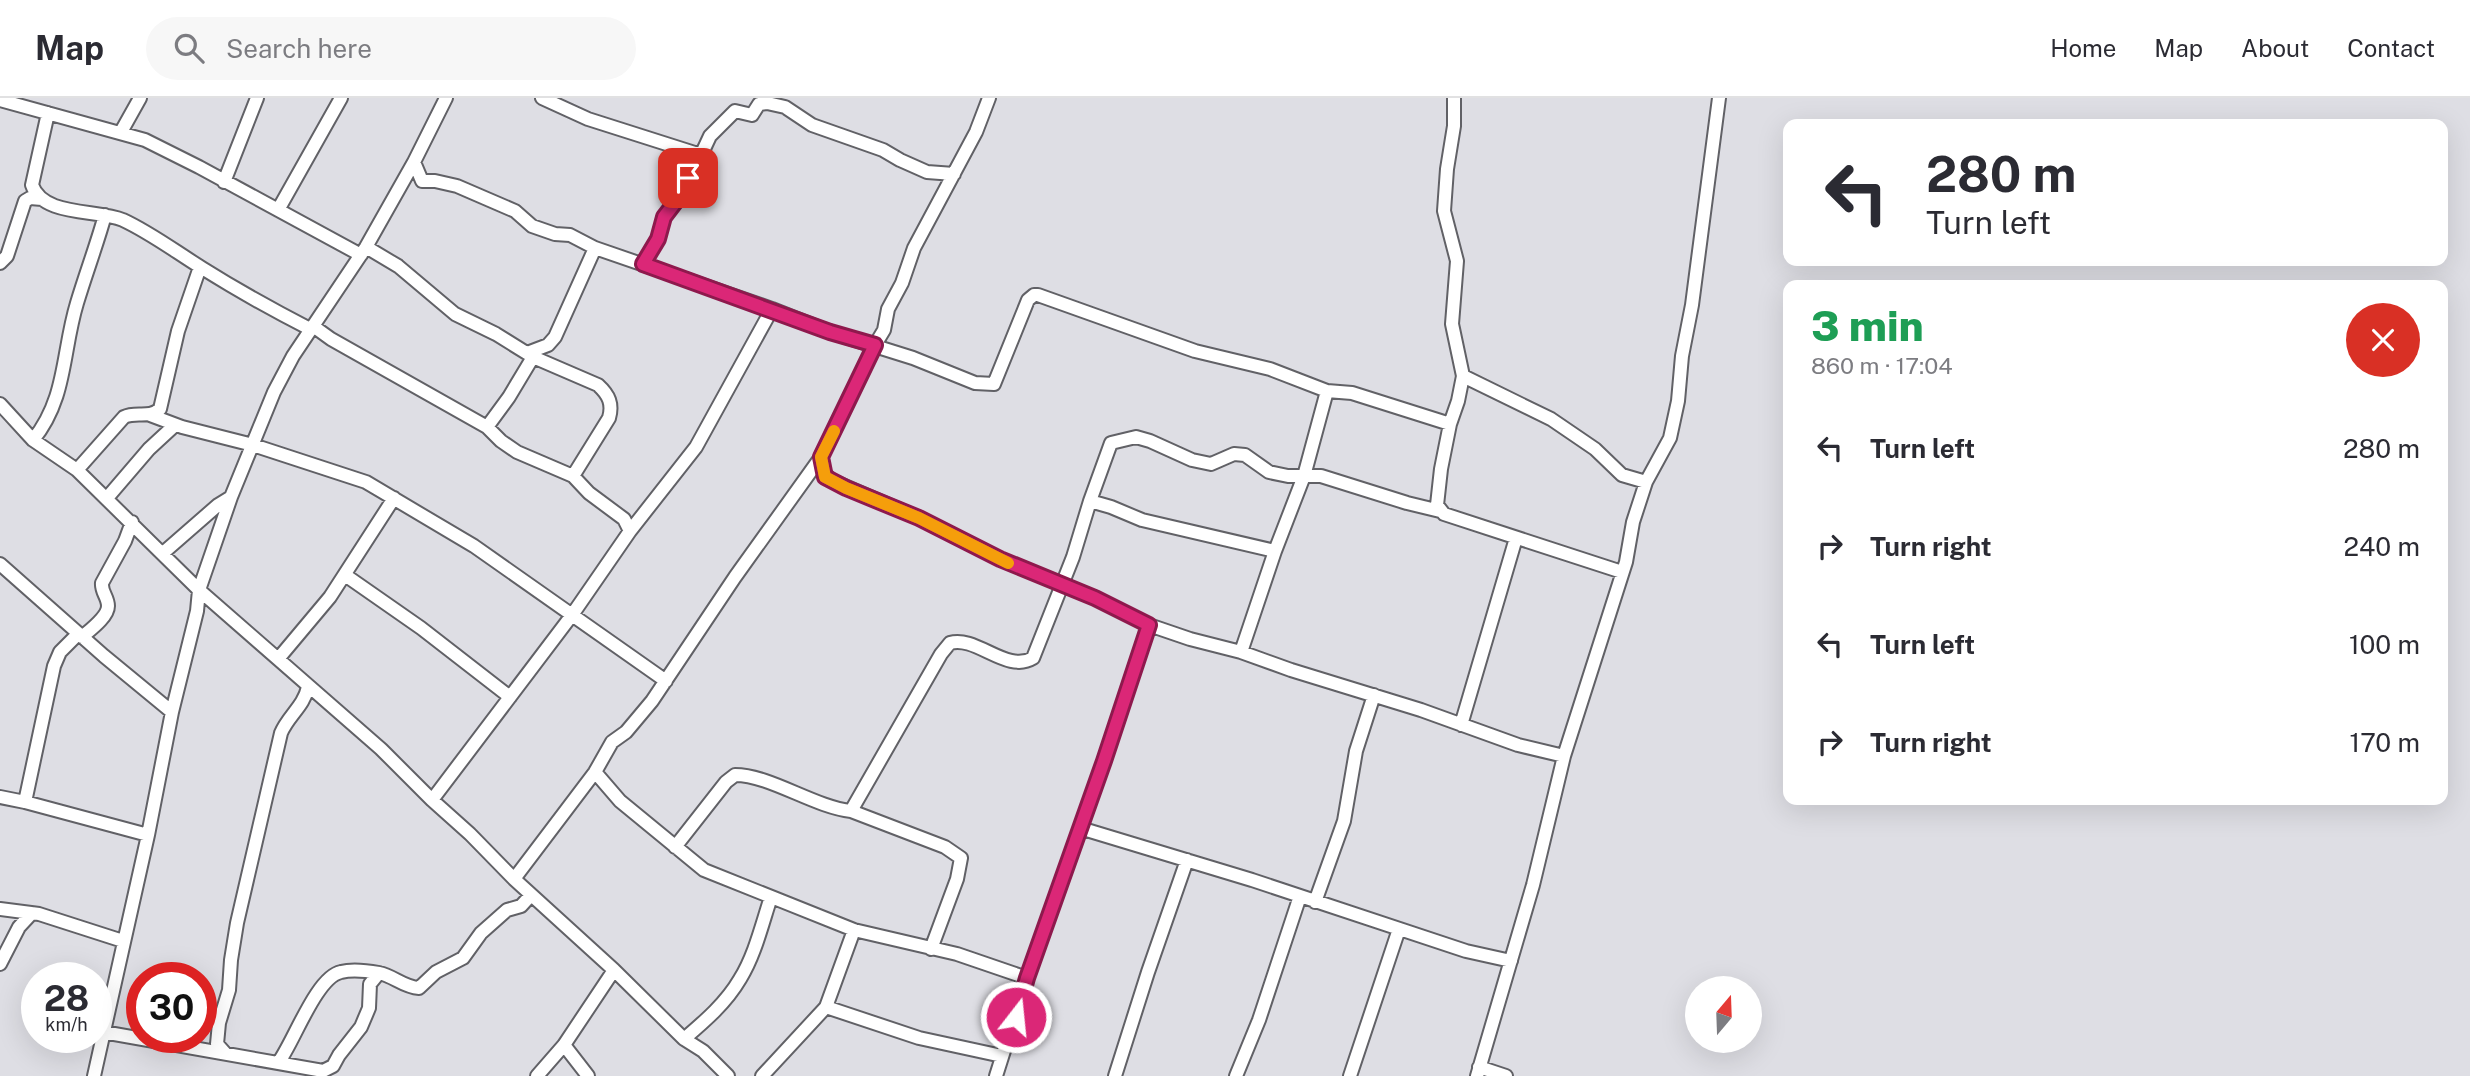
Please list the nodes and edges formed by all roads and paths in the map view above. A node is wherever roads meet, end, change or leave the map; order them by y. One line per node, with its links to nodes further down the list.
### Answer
1 (140, 98): 11 (street)
2 (257, 98): 15 (street)
3 (341, 98): 17 (street)
4 (446, 98): 13 (street)
5 (542, 98): 12 (street)
6 (989, 98): 14 (street)
7 (1454, 98): 30 (street)
8 (1719, 98): 43 (street)
9 (0, 100): 10 (street)
10 (48, 113): 11 (street); 16 (street)
11 (121, 132): 15 (street)
12 (698, 154): 14 (street); 22 (street)
13 (414, 162): 19 (street); 20 (street)
14 (954, 174): 27 (street)
15 (224, 182): 17 (street)
16 (42, 199): 18 (street); 21 (street)
17 (278, 210): 20 (street)
18 (105, 215): 23 (street); 37 (street)
19 (595, 248): 22 (street); 26 (street)
20 (363, 251): 25 (street); 28 (street)
21 (0, 262)
22 (643, 264): 24 (street)
23 (200, 267): 25 (street); 33 (street)
24 (772, 309): 27 (street); 50 (street)
25 (311, 328): 36 (street); 38 (street)
26 (548, 345): 28 (street); 29 (street)
27 (875, 345): 31 (street); 39 (street)
28 (530, 355): 29 (street); 36 (street)
29 (547, 363): 42 (street)
30 (1463, 376): 34 (street); 43 (street)
31 (1327, 391): 34 (street); 41 (street)
32 (0, 404): 37 (street)
33 (150, 415): 35 (street); 40 (street)
34 (1450, 424): 48 (street)
35 (175, 425): 38 (street); 45 (street)
36 (487, 427): 42 (street)
37 (33, 440): 40 (street)
38 (253, 445): 44 (street); 46 (street)
39 (821, 457): 57 (street); 64 (street)
40 (77, 470): 45 (street)
41 (1304, 475): 47 (street); 48 (street); 52 (street)
42 (573, 476): 50 (street)
43 (1646, 482): 55 (street)
44 (231, 497): 53 (street); 58 (street)
45 (107, 498): 49 (street)
46 (394, 498): 56 (street); 59 (street)
47 (1090, 501): 52 (street); 57 (street)
48 (1440, 511): 51 (street)
49 (132, 523): 53 (street); 61 (street)
50 (630, 531): 59 (street)
51 (1516, 538): 55 (street); 69 (street)
52 (1275, 551): 62 (street)
53 (163, 553): 58 (street)
54 (0, 564): 61 (street)
55 (1622, 572): 70 (street)
56 (345, 575): 63 (street); 67 (street)
57 (1063, 584): 60 (street); 75 (street)
58 (199, 590): 63 (street); 68 (street)
59 (572, 615): 64 (street); 67 (street)
60 (1149, 625): 62 (street); 76 (street)
61 (80, 636): 68 (street); 74 (street)
62 (1241, 652): 66 (street)
63 (278, 659): 65 (street)
64 (666, 681): 71 (street)
65 (308, 687): 73 (street); 102 (street)
66 (1374, 695): 69 (street); 84 (street)
67 (510, 697): 73 (street)
68 (172, 712): 77 (street)
69 (1461, 725): 70 (street)
70 (1564, 756): 91 (street)
71 (595, 772): 78 (street); 80 (street)
72 (0, 797): 74 (street)
73 (432, 800): 80 (street)
74 (25, 802): 77 (street)
75 (851, 811): 78 (street); 90 (street)
76 (1080, 828): 79 (street); 95 (street)
77 (148, 835): 89 (street)
78 (675, 846): 83 (street)
79 (1187, 860): 82 (street); 112 (street)
80 (514, 879): 81 (street)
81 (531, 895): 93 (street); 94 (street)
82 (1300, 896): 84 (street); 113 (street)
83 (771, 897): 88 (street); 99 (street)
84 (1315, 902): 87 (street)
85 (0, 909): 86 (street)
86 (32, 913): 89 (street); 92 (street)
87 (1399, 929): 91 (street); 114 (street)
88 (854, 930): 90 (street); 97 (street)
89 (123, 940): 96 (street)
90 (931, 949): 95 (street)
91 (1511, 961): 105 (street)
92 (0, 964)
93 (614, 970): 99 (street); 100 (street)
94 (379, 973): 104 (street); 104 (street)
95 (1027, 978): 103 (street)
96 (112, 991)
97 (826, 1007): 103 (street); 110 (street)
98 (112, 1034): 102 (street)
99 (684, 1039): 109 (street)
100 (564, 1045): 107 (street); 108 (street)
101 (98, 1053): 106 (street)
102 (225, 1053): 104 (street)
103 (1002, 1056): 111 (street)
104 (278, 1063)
105 (1478, 1072): 115 (street)
106 (93, 1076)
107 (537, 1076)
108 (588, 1076)
109 (728, 1076)
110 (762, 1076)
111 (996, 1076)
112 (1115, 1076)
113 (1236, 1076)
114 (1350, 1076)
115 (1506, 1076)

